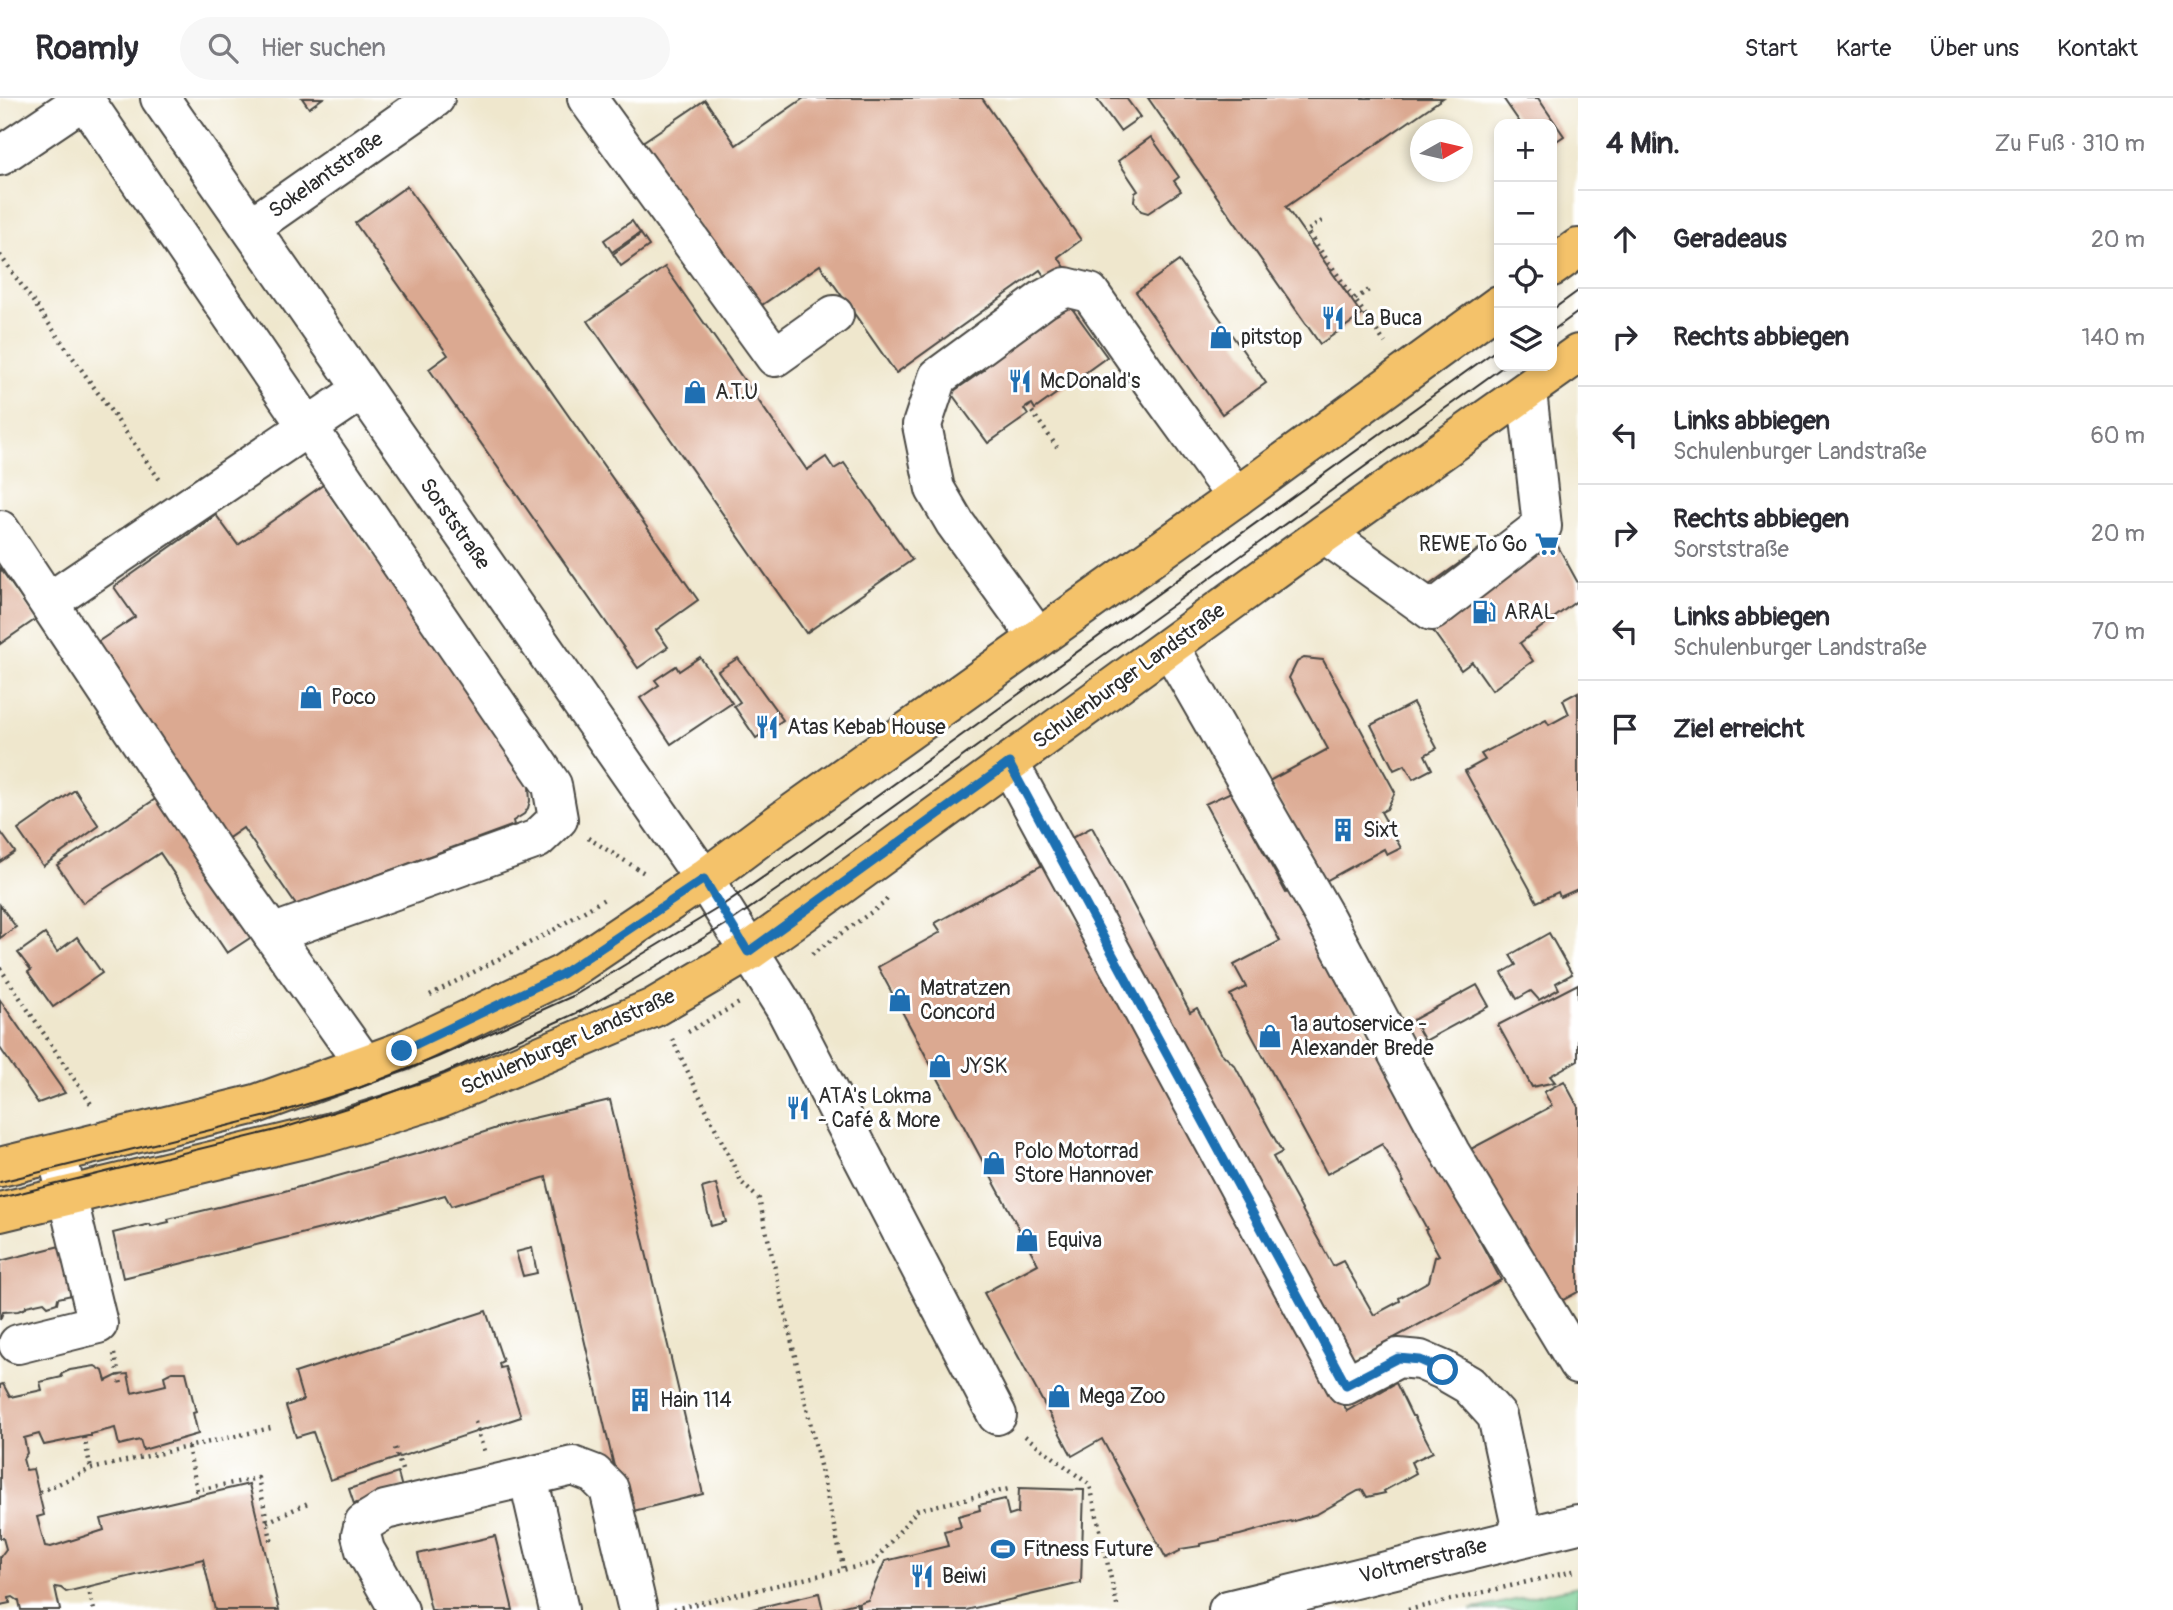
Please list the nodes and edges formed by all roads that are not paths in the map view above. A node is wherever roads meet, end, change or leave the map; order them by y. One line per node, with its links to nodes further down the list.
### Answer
1 (160, 98): 6 (street, Sorststraße)
2 (435, 98): 6 (street, Sokelantstraße)
3 (587, 98): 10 (street)
4 (85, 99): 5 (street); 14 (street)
5 (0, 156)
6 (250, 227): 12 (street, Sorststraße)
7 (1578, 248): 8 (main road)
8 (1557, 263)
9 (1495, 308): 15 (main road)
10 (834, 315)
11 (1578, 354): 13 (main road, Schulenburger Landstraße)
12 (362, 390): 14 (street); 22 (street, Sorststraße)
13 (1527, 391): 17 (main road, Schulenburger Landstraße); 17 (street)
14 (308, 427): 18 (street); 23 (street)
15 (1236, 497): 19 (main road); 19 (street)
16 (0, 530): 18 (street)
17 (1325, 534): 20 (main road, Schulenburger Landstraße)
18 (54, 610): 23 (street)
19 (1038, 638): 22 (main road)
20 (1170, 647): 21 (main road, Schulenburger Landstraße); 31 (street)
21 (1009, 763): 24 (main road, Schulenburger Landstraße); 35 (street)
22 (695, 866): 24 (street, Sorststraße); 25 (main road)
23 (272, 934): 25 (street)
24 (748, 952): 28 (main road, Schulenburger Landstraße); 32 (street, Sorststraße)
25 (364, 1064): 26 (main road)
26 (57, 1154): 27 (main road); 28 (street)
27 (0, 1167)
28 (67, 1196): 29 (main road, Schulenburger Landstraße); 30 (street)
29 (0, 1212)
30 (18, 1344)
31 (1578, 1364)
32 (997, 1415)
33 (533, 1498): 37 (street)
34 (1578, 1524): 35 (street, Voltmerstraße)
35 (1523, 1536): 39 (street, Voltmerstraße)
36 (399, 1610): 38 (street)
37 (559, 1610)
38 (639, 1610)
39 (1228, 1610)

